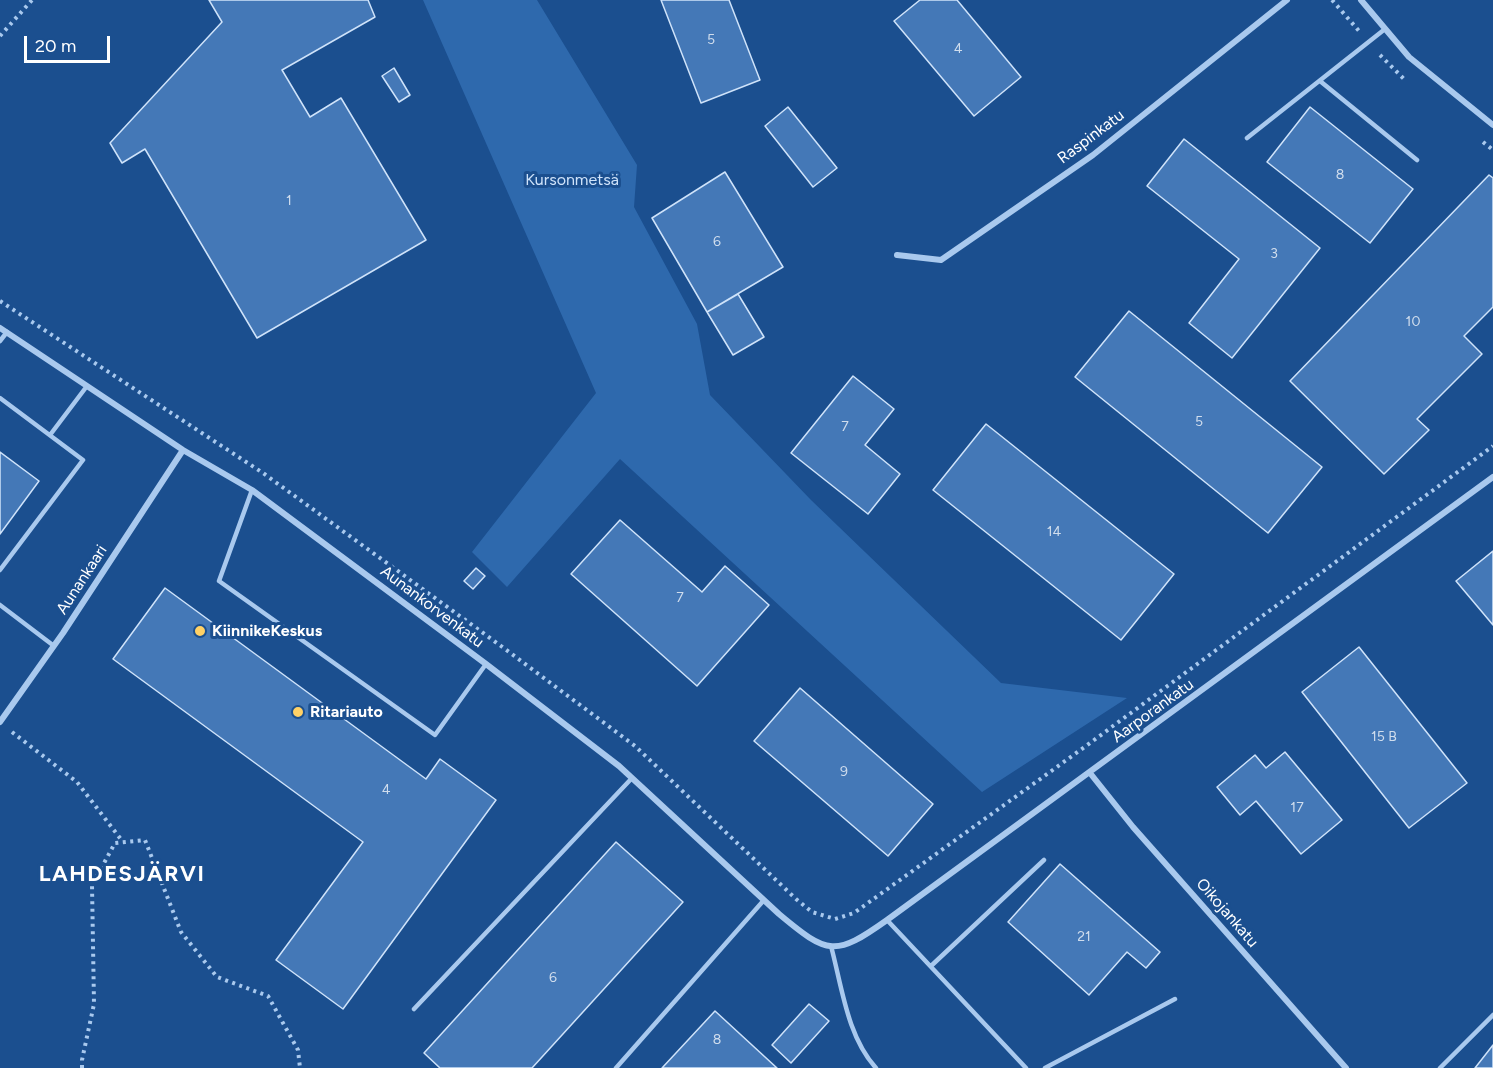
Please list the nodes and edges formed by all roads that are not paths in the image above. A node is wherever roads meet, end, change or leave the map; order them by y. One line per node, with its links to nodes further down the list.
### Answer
1 (1287, 0): 8 (street, Raspinkatu)
2 (1361, 0): 3 (street)
3 (1385, 29): 4 (lane); 5 (street)
4 (1320, 81): 6 (lane); 7 (lane)
5 (1493, 125)
6 (1247, 138)
7 (1417, 160)
8 (897, 255)
9 (0, 328): 10 (street, Aunankorvenkatu)
10 (7, 332): 11 (lane); 12 (street, Aunankorvenkatu)
11 (0, 341)
12 (87, 386): 14 (lane); 15 (street, Aunankorvenkatu)
13 (0, 398): 14 (lane)
14 (50, 435): 18 (lane)
15 (183, 450): 17 (street, Aunankorvenkatu); 20 (street, Aunankaari)
16 (1493, 477): 23 (street, Aarporankatu)
17 (252, 490): 21 (street, Aunankorvenkatu); 21 (lane)
18 (0, 570)
19 (0, 605): 20 (lane)
20 (54, 646): 22 (street, Aunankaari)
21 (486, 664): 24 (street, Aunankorvenkatu)
22 (0, 722)
23 (1090, 773): 27 (street, Aarporankatu); 38 (street, Oikojankatu)
24 (632, 778): 26 (street, Aunankorvenkatu); 32 (lane)
25 (1044, 860): 30 (lane)
26 (764, 900): 28 (street, Aunankorvenkatu); 34 (lane)
27 (887, 920): 29 (street, Aarporankatu); 30 (lane)
28 (820, 944): 29 (street, Aarporankatu)
29 (831, 946): 35 (lane)
30 (931, 966): 36 (lane)
31 (1175, 999): 37 (lane)
32 (414, 1009)
33 (1493, 1015): 39 (lane)
34 (616, 1068)
35 (876, 1068)
36 (1026, 1068)
37 (1045, 1068)
38 (1346, 1068)
39 (1440, 1068)

